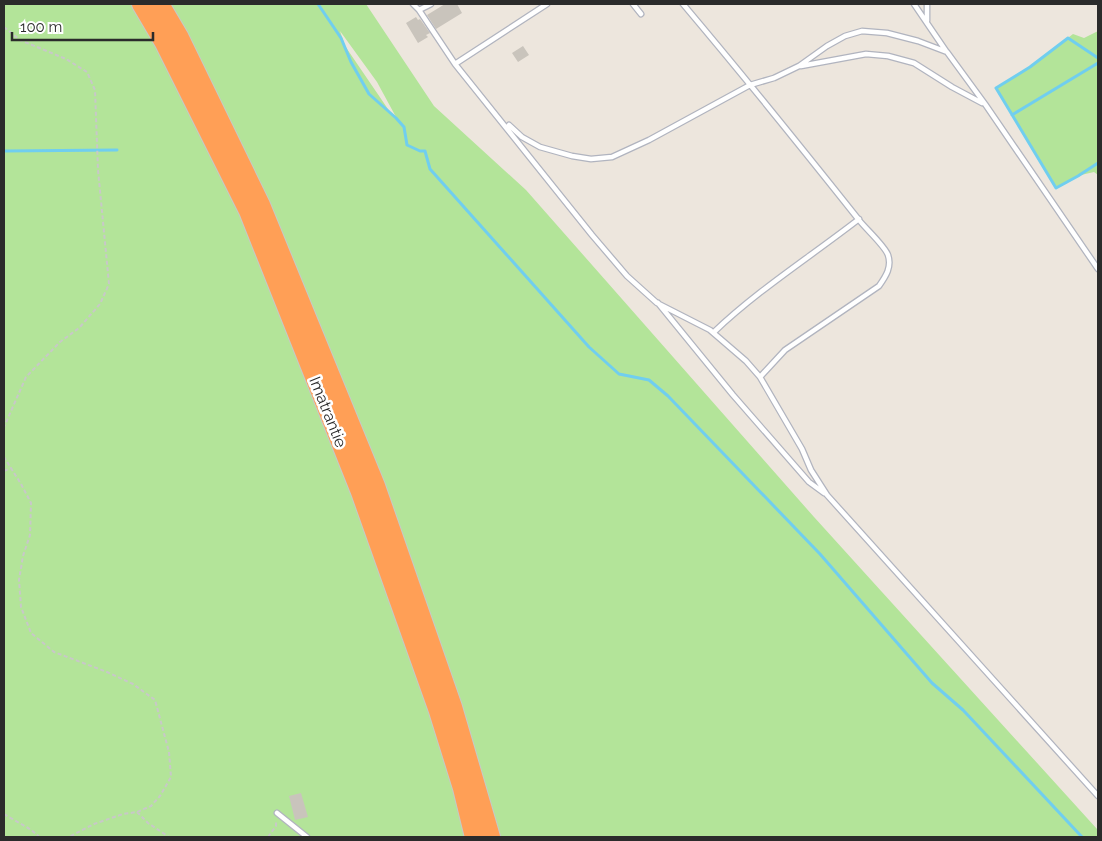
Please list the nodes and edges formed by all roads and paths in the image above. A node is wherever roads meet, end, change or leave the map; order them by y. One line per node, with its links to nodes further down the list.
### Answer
1 (141, 4): 40 (highway, Imatrantie)
2 (160, 4): 41 (highway, Imatrantie)
3 (413, 4): 10 (lane)
4 (431, 4): 10 (lane)
5 (547, 4): 15 (lane)
6 (632, 4): 11 (lane)
7 (683, 4): 17 (lane)
8 (914, 4): 12 (lane)
9 (927, 4): 12 (lane)
10 (419, 10): 15 (lane)
11 (641, 14)
12 (927, 22): 14 (lane)
13 (4, 27): 25 (path)
14 (947, 52): 16 (lane); 18 (lane)
15 (455, 64): 19 (lane)
16 (799, 66): 17 (lane); 18 (lane)
17 (750, 85): 19 (lane); 20 (lane)
18 (985, 104): 21 (lane)
19 (499, 116): 22 (lane)
20 (859, 219): 23 (lane); 24 (lane)
21 (1098, 269)
22 (657, 303): 23 (lane); 29 (lane)
23 (714, 332): 24 (lane)
24 (760, 377): 29 (lane)
25 (4, 427)
26 (4, 437): 27 (path)
27 (11, 468): 28 (path); 31 (path)
28 (4, 471)
29 (827, 495): 30 (lane)
30 (1098, 796)
31 (137, 812): 36 (path); 37 (path)
32 (277, 813): 39 (lane)
33 (4, 814): 35 (path)
34 (276, 826): 38 (path)
35 (39, 837)
36 (69, 837)
37 (170, 837)
38 (268, 837)
39 (307, 837)
40 (474, 837)
41 (491, 837)

